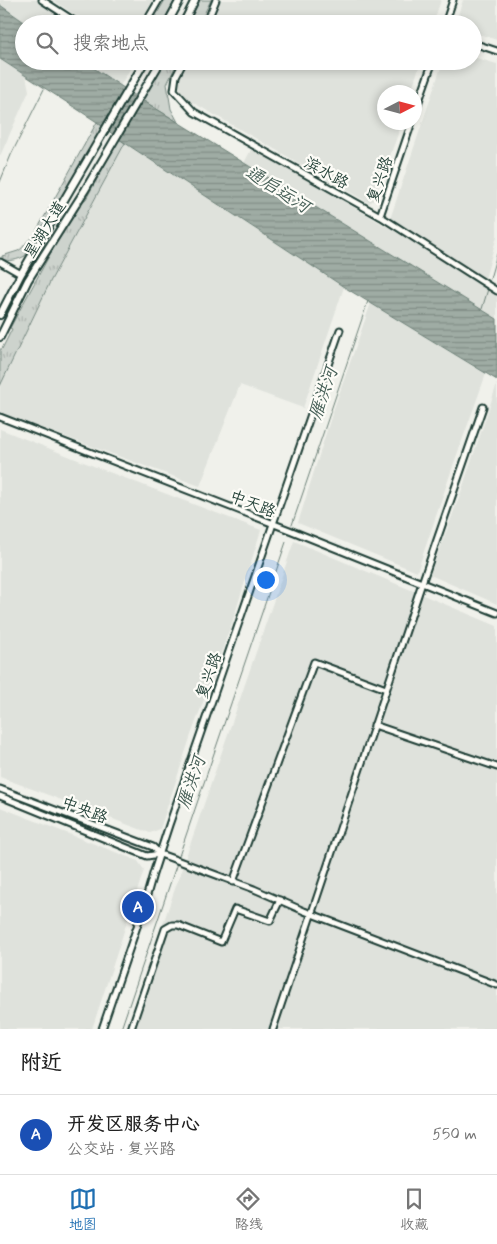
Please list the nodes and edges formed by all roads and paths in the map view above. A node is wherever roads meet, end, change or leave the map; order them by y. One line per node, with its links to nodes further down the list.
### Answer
1 (42, 0): 7 (street)
2 (160, 0): 8 (street)
3 (180, 0): 9 (main road)
4 (196, 0): 10 (main road)
5 (216, 0): 11 (street)
6 (453, 0): 12 (street)
7 (65, 15)
8 (151, 15)
9 (172, 15)
10 (188, 15)
11 (210, 15)
12 (448, 15)
13 (482, 46): 14 (street)
14 (497, 51)
15 (140, 70): 23 (main road, 星湖大道)
16 (156, 70): 27 (main road, 星湖大道)
17 (179, 70): 21 (street, 滨水路)
18 (429, 70): 19 (street)
19 (422, 91)
20 (409, 130): 21 (street, 复兴路)
21 (380, 216): 24 (street, 滨水路)
22 (0, 262): 23 (street)
23 (21, 274): 25 (main road, 星湖大道)
24 (497, 291)
25 (0, 315)
26 (340, 330): 30 (street, 复兴路)
27 (0, 336)
28 (483, 407): 31 (street)
29 (0, 417): 30 (street, 中天路)
30 (274, 524): 31 (street, 中天路); 38 (street, 复兴路)
31 (422, 583): 32 (street, 中天路); 33 (street)
32 (497, 613)
33 (386, 689): 34 (street); 39 (street)
34 (374, 725): 35 (street); 41 (street)
35 (497, 767)
36 (0, 789): 38 (street, 中央路)
37 (0, 796): 38 (street)
38 (160, 854): 39 (street); 43 (street, 复兴路)
39 (233, 882): 40 (street)
40 (280, 900): 41 (street); 44 (street)
41 (311, 913): 42 (street); 45 (street)
42 (497, 984)
43 (102, 1029)
44 (132, 1029)
45 (273, 1029)

